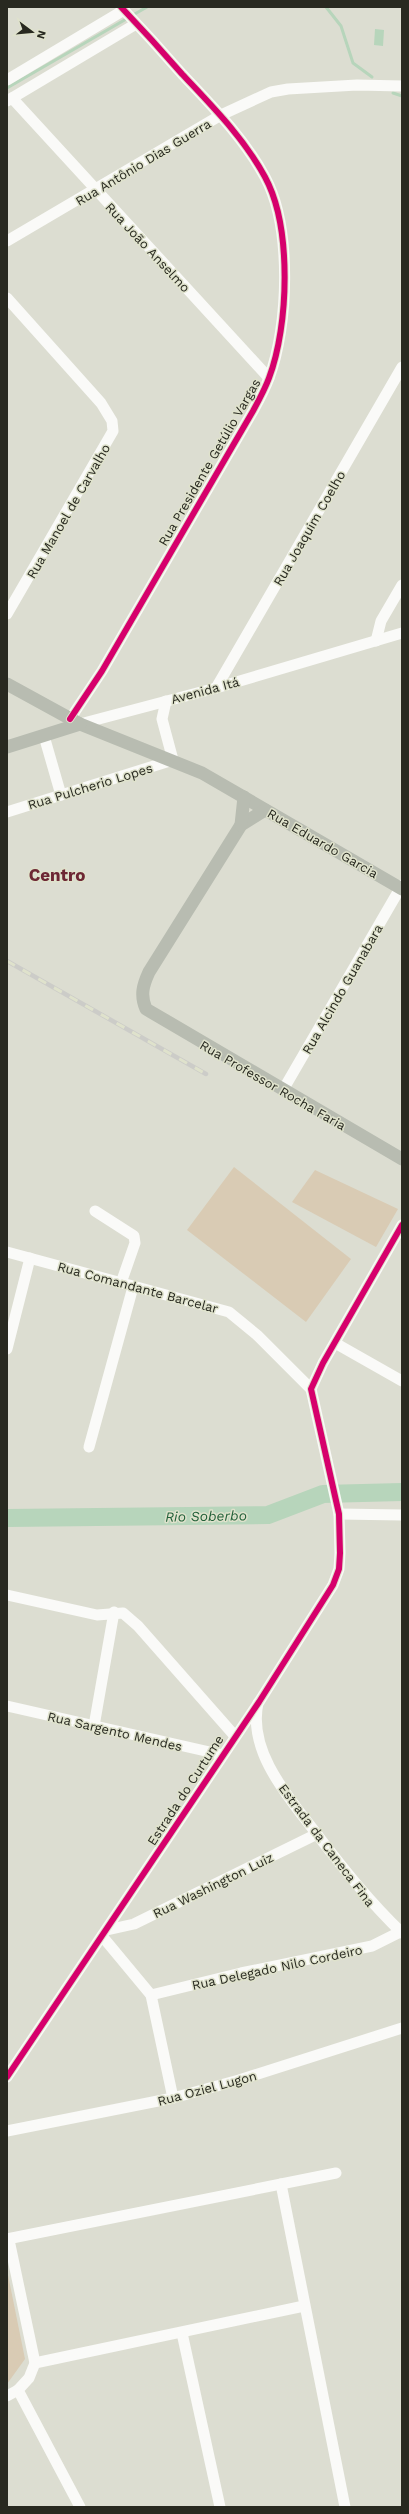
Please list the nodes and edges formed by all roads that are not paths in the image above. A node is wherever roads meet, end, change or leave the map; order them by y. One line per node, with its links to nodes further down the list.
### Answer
1 (122, 8): 2 (street, Rua Presidente Getúlio Vargas); 3 (street)
2 (136, 24): 5 (street); 6 (street, Rua Presidente Getúlio Vargas)
3 (7, 80)
4 (402, 86): 6 (street, Rua Antônio Dias Guerra)
5 (10, 100): 7 (street, Rua João Anselmo)
6 (221, 115): 7 (street, Rua Antônio Dias Guerra); 11 (street, Rua Presidente Getúlio Vargas)
7 (95, 190): 8 (street, Rua Antônio Dias Guerra); 11 (street, Rua João Anselmo)
8 (7, 241)
9 (7, 298): 13 (street, Rua Manoel de Carvalho)
10 (402, 367): 17 (street, Rua Joaquim Coelho)
11 (270, 378): 18 (street, Rua Presidente Getúlio Vargas)
12 (402, 585): 15 (street)
13 (7, 614)
14 (402, 634): 15 (street, Avenida Itá)
15 (376, 641): 17 (street, Avenida Itá)
16 (7, 684): 23 (main road, Rua Eduardo Garcia)
17 (216, 688): 19 (street, Avenida Itá)
18 (85, 699): 21 (street); 23 (street, Rua Presidente Getúlio Vargas)
19 (166, 701): 20 (street, Avenida Itá); 22 (street)
20 (147, 706): 21 (street, Avenida Itá); 22 (street)
21 (100, 719): 23 (street, Avenida Itá)
22 (162, 719): 26 (street)
23 (75, 722): 24 (main road, Avenida Itá); 26 (main road, Rua Eduardo Garcia)
24 (44, 736): 25 (main road, Avenida Itá); 27 (street)
25 (7, 747)
26 (173, 760): 27 (street, Rua Pulcherio Lopes); 28 (main road, Rua Eduardo Garcia)
27 (61, 795): 30 (street, Rua Pulcherio Lopes)
28 (244, 797): 29 (main road, Rua Eduardo Garcia); 31 (main road)
29 (265, 810): 31 (main road); 32 (main road, Rua Eduardo Garcia)
30 (7, 812)
31 (241, 825): 33 (main road, Rua Professor Rocha Faria)
32 (401, 887): 33 (street, Rua Alcindo Guanabara)
33 (283, 1090): 34 (main road, Rua Professor Rocha Faria)
34 (402, 1160)
35 (95, 1212): 39 (street)
36 (402, 1225): 41 (street)
37 (7, 1252): 38 (street, Rua Comandante Barcelar)
38 (30, 1258): 39 (street, Rua Comandante Barcelar); 42 (street)
39 (121, 1283): 40 (street, Rua Comandante Barcelar)
40 (133, 1287): 44 (street, Rua Comandante Barcelar); 45 (street)
41 (335, 1343): 43 (street); 44 (street)
42 (7, 1349)
43 (402, 1381)
44 (311, 1389): 46 (street, Estrada do Curtume)
45 (89, 1447)
46 (339, 1514): 47 (street); 50 (street, Estrada do Curtume)
47 (402, 1515)
48 (7, 1595): 49 (street)
49 (114, 1612): 54 (street); 55 (street)
50 (259, 1702): 52 (street, Estrada do Curtume); 53 (street, Estrada da Caneca Fina)
51 (7, 1706): 54 (street, Rua Sargento Mendes)
52 (244, 1721): 53 (street); 55 (street, Estrada do Curtume)
53 (256, 1722): 57 (street, Estrada da Caneca Fina)
54 (94, 1726): 56 (street, Rua Sargento Mendes)
55 (234, 1735): 56 (street, Estrada do Curtume)
56 (223, 1755): 59 (street, Estrada do Curtume)
57 (317, 1834): 58 (street, Estrada da Caneca Fina); 59 (street, Rua Washington Luiz)
58 (401, 1932): 60 (street, Rua Delegado Nilo Cordeiro)
59 (105, 1933): 60 (street); 62 (street, Estrada do Curtume)
60 (151, 1995): 63 (street)
61 (402, 2028): 63 (street, Rua Oziel Lugon)
62 (7, 2077)
63 (173, 2098): 64 (street, Rua Oziel Lugon)
64 (7, 2131)
65 (336, 2173): 66 (street)
66 (281, 2184): 67 (street); 68 (street)
67 (8, 2240): 70 (street)
68 (304, 2306): 69 (street); 75 (street)
69 (182, 2333): 70 (street); 74 (street)
70 (35, 2363): 71 (street)
71 (18, 2390): 72 (street); 73 (street)
72 (7, 2396)
73 (80, 2507)
74 (220, 2507)
75 (345, 2507)

